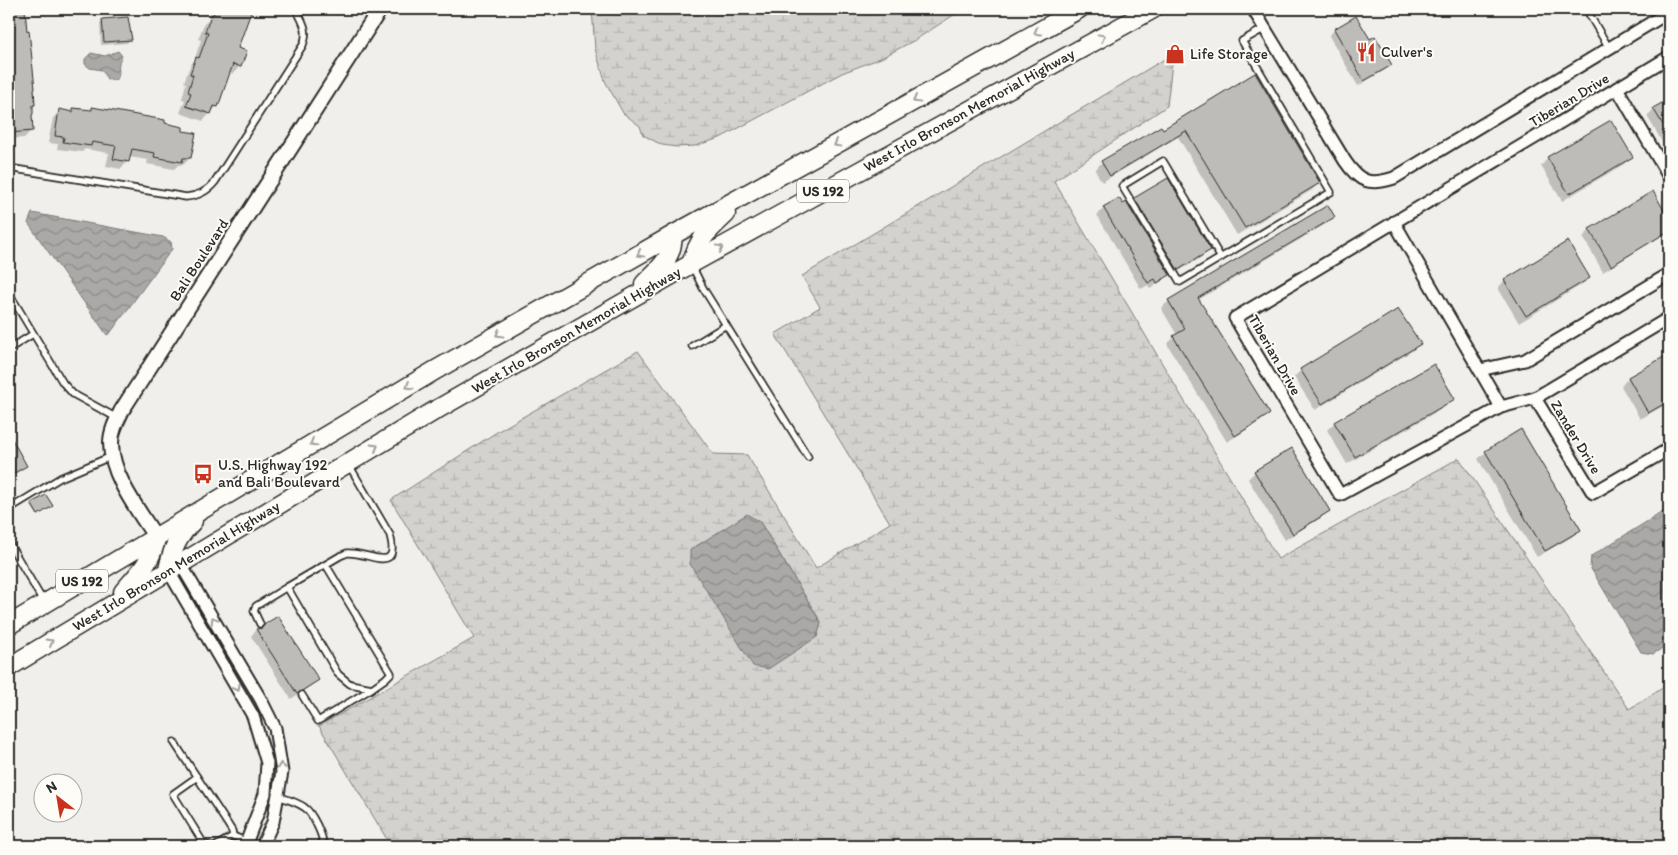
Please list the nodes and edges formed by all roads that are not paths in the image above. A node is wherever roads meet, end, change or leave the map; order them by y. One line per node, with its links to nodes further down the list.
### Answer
1 (296, 9): 12 (lane)
2 (380, 9): 30 (street, Bali Boulevard)
3 (1080, 9): 14 (highway, US 192, one-way to 14)
4 (1153, 9): 18 (highway, West Irlo Bronson Memorial Highway / US 192, one-way to 4)
5 (1253, 9): 8 (street)
6 (1586, 9): 9 (lane)
7 (1669, 12): 9 (street)
8 (1264, 28): 9 (street); 17 (lane)
9 (1609, 48)
10 (1669, 57): 11 (street, Tiberian Drive)
11 (1617, 88): 13 (street); 15 (street, Tiberian Drive)
12 (9, 168)
13 (1669, 178)
14 (744, 196): 16 (highway, US 192); 18 (highway)
15 (1394, 222): 27 (street); 29 (street, Tiberian Drive)
16 (673, 235): 21 (highway); 36 (highway, US 192, one-way to 36)
17 (1221, 258): 17 (lane)
18 (691, 264): 21 (highway, West Irlo Bronson Memorial Highway / US 192); 23 (lane)
19 (1669, 274): 27 (street)
20 (9, 294): 24 (lane)
21 (632, 297): 34 (highway, West Irlo Bronson Memorial Highway / US 192, one-way to 21)
22 (1669, 318): 28 (street, Tiberian Drive)
23 (726, 325): 25 (lane); 33 (lane)
24 (33, 334): 26 (lane); 30 (lane)
25 (692, 346)
26 (9, 349)
27 (1480, 370): 29 (street)
28 (1535, 398): 29 (street, Tiberian Drive); 31 (street, Zander Drive)
29 (1501, 407)
30 (118, 419): 32 (street, Bali Boulevard)
31 (1669, 449)
32 (112, 456): 35 (lane); 37 (street, Bali Boulevard)
33 (808, 458)
34 (348, 463): 39 (lane); 40 (highway, West Irlo Bronson Memorial Highway / US 192)
35 (9, 508)
36 (204, 509): 37 (highway, US 192); 40 (highway)
37 (156, 538): 42 (highway, US 192); 43 (highway)
38 (9, 543): 42 (lane)
39 (326, 565): 41 (lane); 47 (lane)
40 (174, 567): 43 (highway, West Irlo Bronson Memorial Highway / US 192); 51 (street, one-way to 51); 52 (street, one-way to 40)
41 (287, 588): 44 (lane); 47 (lane)
42 (44, 602): 45 (highway, US 192)
43 (114, 604): 46 (highway, West Irlo Bronson Memorial Highway / US 192, one-way to 43)
44 (260, 624)
45 (9, 625)
46 (9, 667)
47 (372, 688): 48 (lane)
48 (302, 695)
49 (174, 742): 50 (lane)
50 (197, 777): 53 (lane); 55 (lane)
51 (265, 794): 52 (street); 54 (street)
52 (278, 796): 57 (street); 58 (lane)
53 (233, 836): 54 (lane); 56 (lane)
54 (250, 845)
55 (210, 846)
56 (216, 846)
57 (262, 846)
58 (323, 846)

